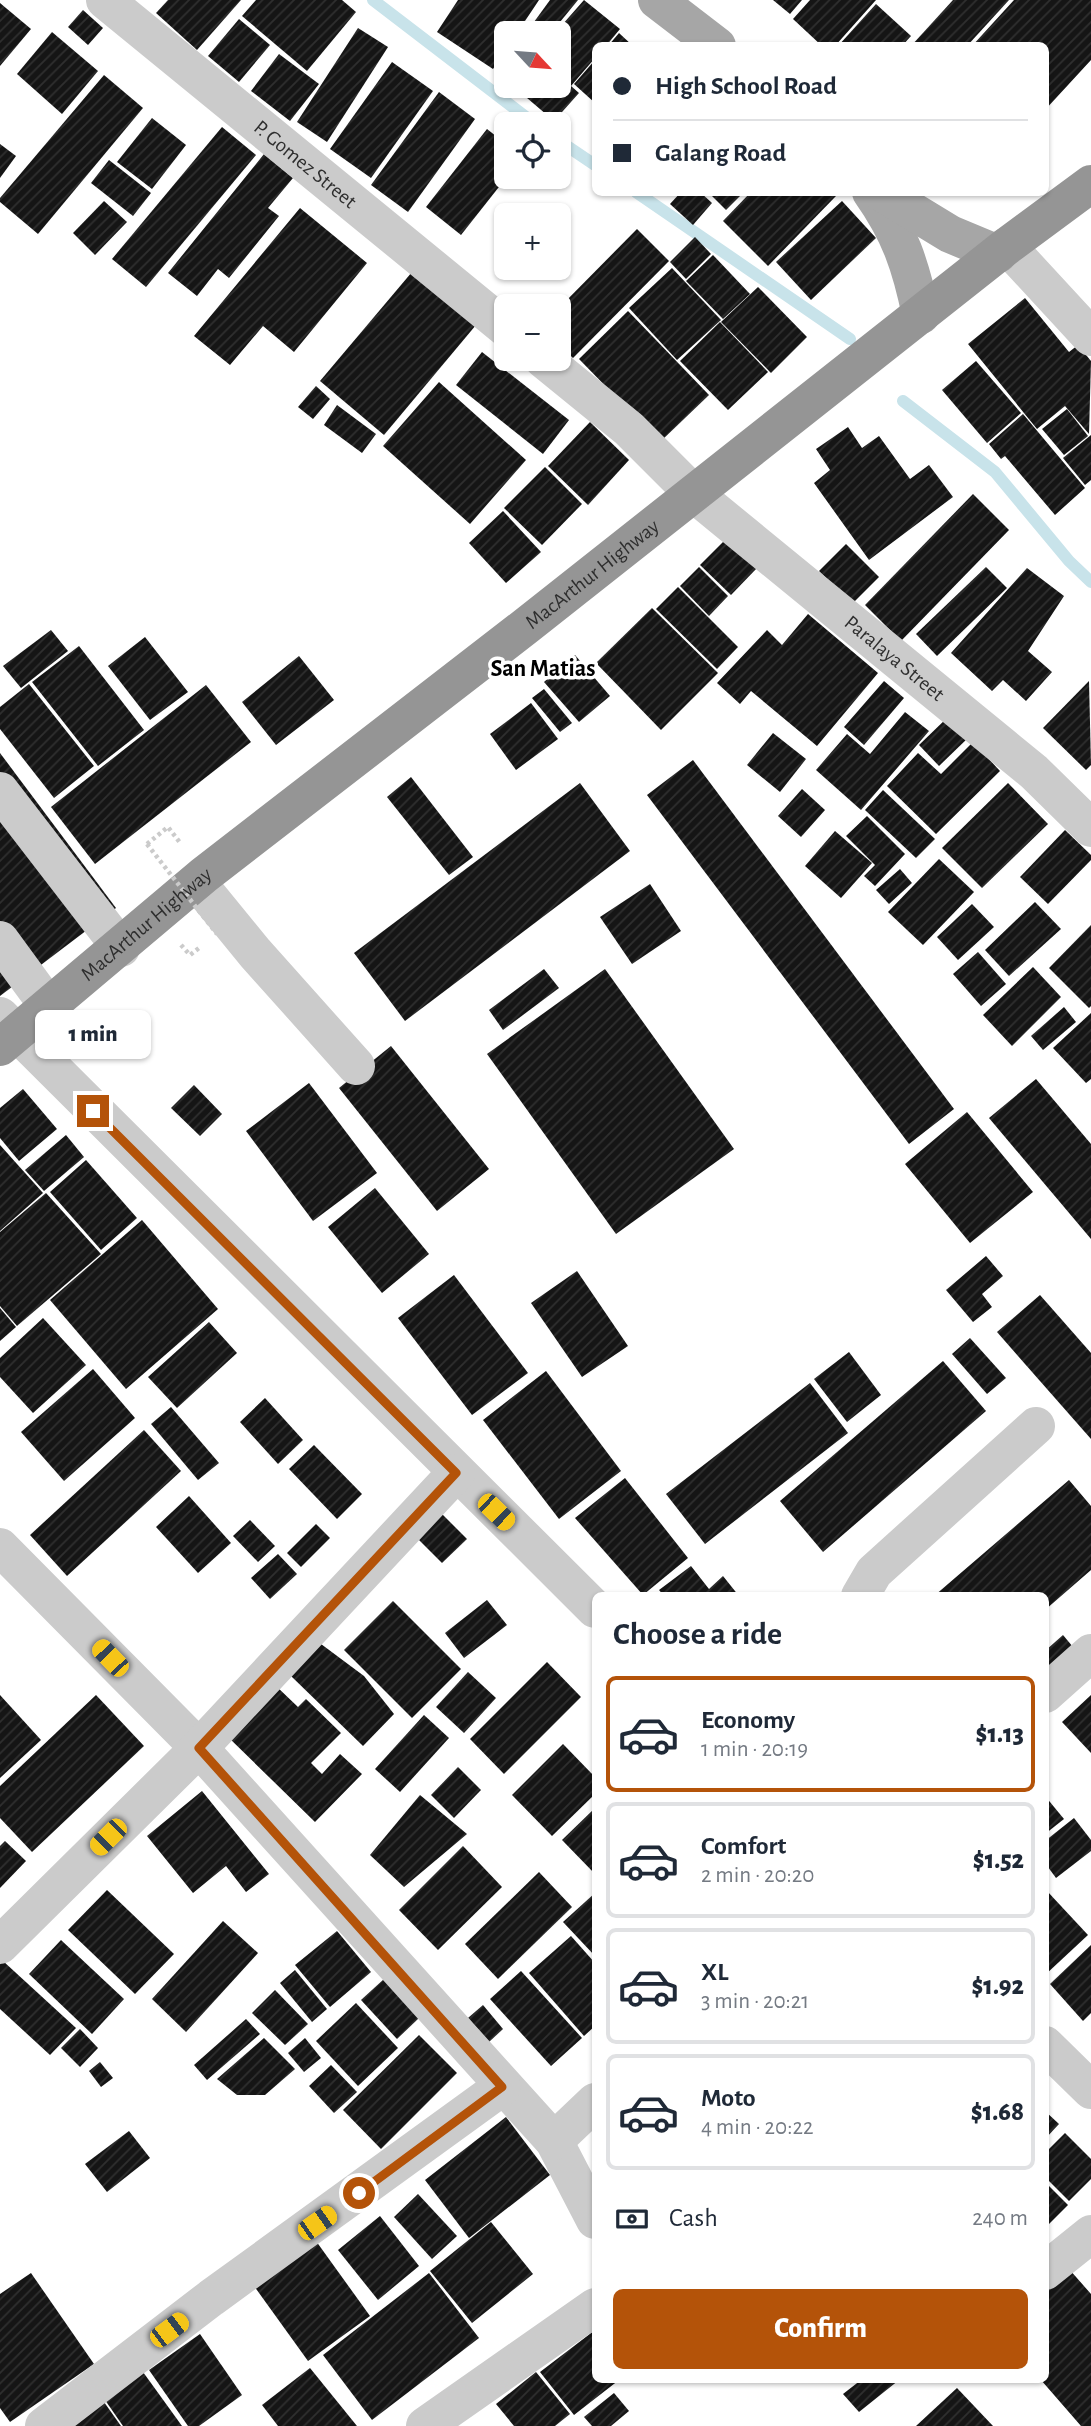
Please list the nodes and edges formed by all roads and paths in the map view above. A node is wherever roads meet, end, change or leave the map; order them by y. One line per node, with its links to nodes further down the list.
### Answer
1 (105, 0): 9 (street, P. Gomez Street)
2 (657, 0): 3 (main road)
3 (711, 42)
4 (1091, 184): 7 (highway, MacArthur Highway)
5 (874, 196): 8 (main road)
6 (888, 196): 7 (main road)
7 (1002, 250): 8 (highway, MacArthur Highway); 10 (street)
8 (921, 315): 12 (highway, MacArthur Highway)
9 (494, 317)
10 (1091, 337)
11 (558, 371): 12 (street)
12 (693, 493): 15 (street, Paralaya Street); 16 (highway, MacArthur Highway)
13 (0, 791): 19 (street)
14 (168, 827): 17 (path, bridge)
15 (1091, 828)
16 (197, 882): 19 (highway, MacArthur Highway); 22 (street)
17 (216, 934)
18 (0, 940): 20 (street)
19 (121, 947): 20 (highway, MacArthur Highway)
20 (49, 1007): 21 (highway, MacArthur Highway)
21 (6, 1033): 24 (street)
22 (356, 1066)
23 (1036, 1426): 26 (street)
24 (456, 1473): 27 (street); 30 (street)
25 (0, 1547): 30 (street)
26 (862, 1592)
27 (592, 1606)
28 (1091, 1653): 29 (street)
29 (1049, 1690)
30 (199, 1748): 31 (street); 33 (street)
31 (0, 1945)
32 (1049, 2049): 34 (street)
33 (502, 2087): 36 (street); 41 (street)
34 (1091, 2090)
35 (592, 2105): 36 (street)
36 (554, 2141): 37 (street)
37 (592, 2214)
38 (1091, 2234): 39 (street)
39 (1049, 2268)
40 (592, 2309): 42 (street)
41 (44, 2426)
42 (425, 2426)

